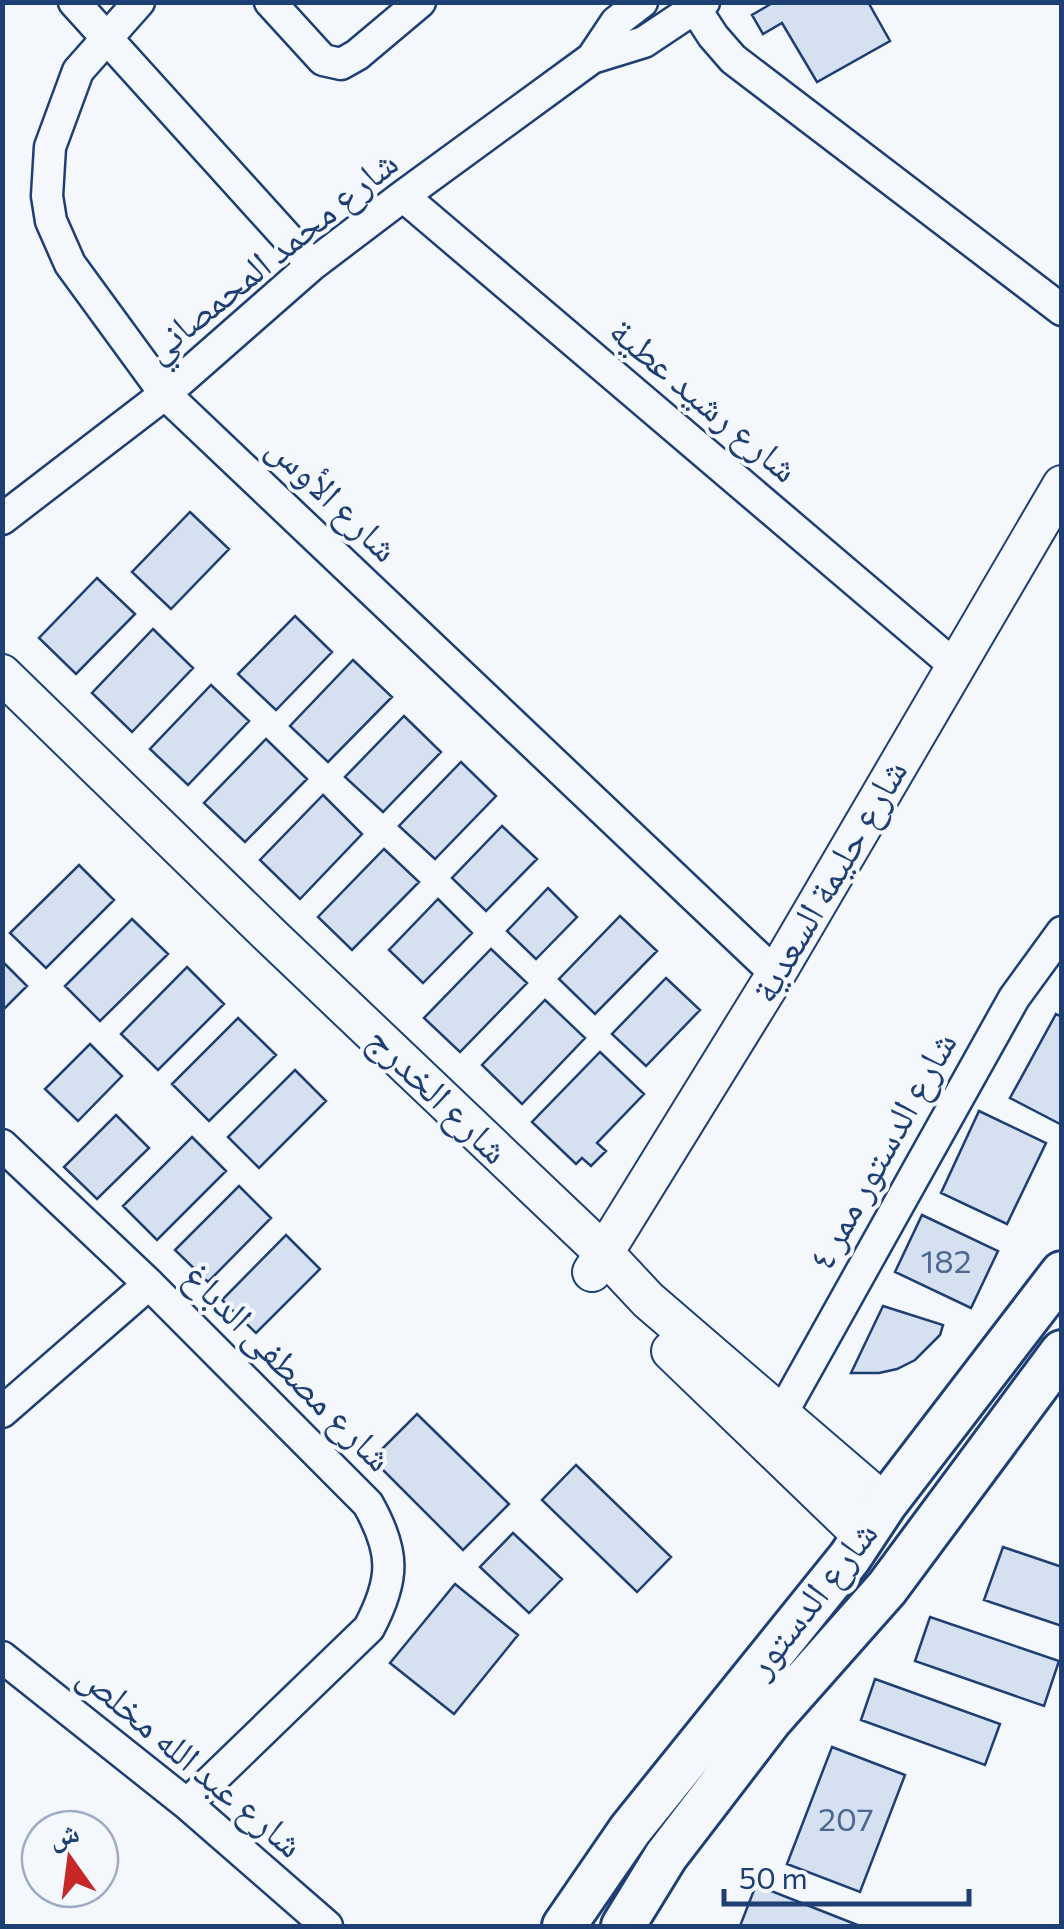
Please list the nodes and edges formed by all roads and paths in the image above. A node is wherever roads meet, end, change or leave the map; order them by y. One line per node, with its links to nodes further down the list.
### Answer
1 (74, 2): 7 (street)
2 (140, 2): 7 (street, شارع الأوس)
3 (270, 2): 4 (street)
4 (420, 2)
5 (642, 2): 8 (street, شارع محمد المحمصاني)
6 (697, 5): 8 (street, شارع محمد المحمصاني); 11 (street)
7 (108, 38): 10 (street); 12 (street, شارع الأوس)
8 (592, 58): 9 (street, شارع محمد المحمصاني)
9 (402, 196): 10 (street, شارع محمد المحمصاني); 15 (street, شارع رشيد عطية)
10 (312, 266): 12 (street, شارع محمد المحمصاني)
11 (1062, 310)
12 (165, 394): 14 (street, شارع محمد المحمصاني); 19 (street, شارع الأوس)
13 (1062, 485): 15 (street, شارع حليمة السعدية)
14 (2, 518)
15 (954, 665): 19 (street, شارع حليمة السعدية)
16 (2, 674): 21 (street, شارع الخدرج)
17 (2, 708): 21 (street, شارع الخدرج)
18 (1062, 932): 26 (street, شارع الدستور ممر ٤)
19 (776, 974): 21 (street, شارع حليمة السعدية)
20 (2, 1144): 23 (street, شارع مصطفى الدباغ)
21 (598, 1264): 26 (street, شارع الخدرج); 27 (street, شارع الخدرج)
22 (1062, 1272): 27 (main road, شارع الدستور)
23 (149, 1284): 25 (street); 29 (street, شارع مصطفى الدباغ)
24 (1062, 1352): 32 (main road, شارع الدستور)
25 (2, 1412)
26 (781, 1415): 27 (street, شارع الخدرج)
27 (874, 1520): 31 (main road, شارع الدستور)
28 (2, 1657): 29 (street, شارع عبد الله مخلص)
29 (188, 1804): 30 (street, شارع عبد الله مخلص)
30 (327, 1926)
31 (564, 1926)
32 (624, 1926)

